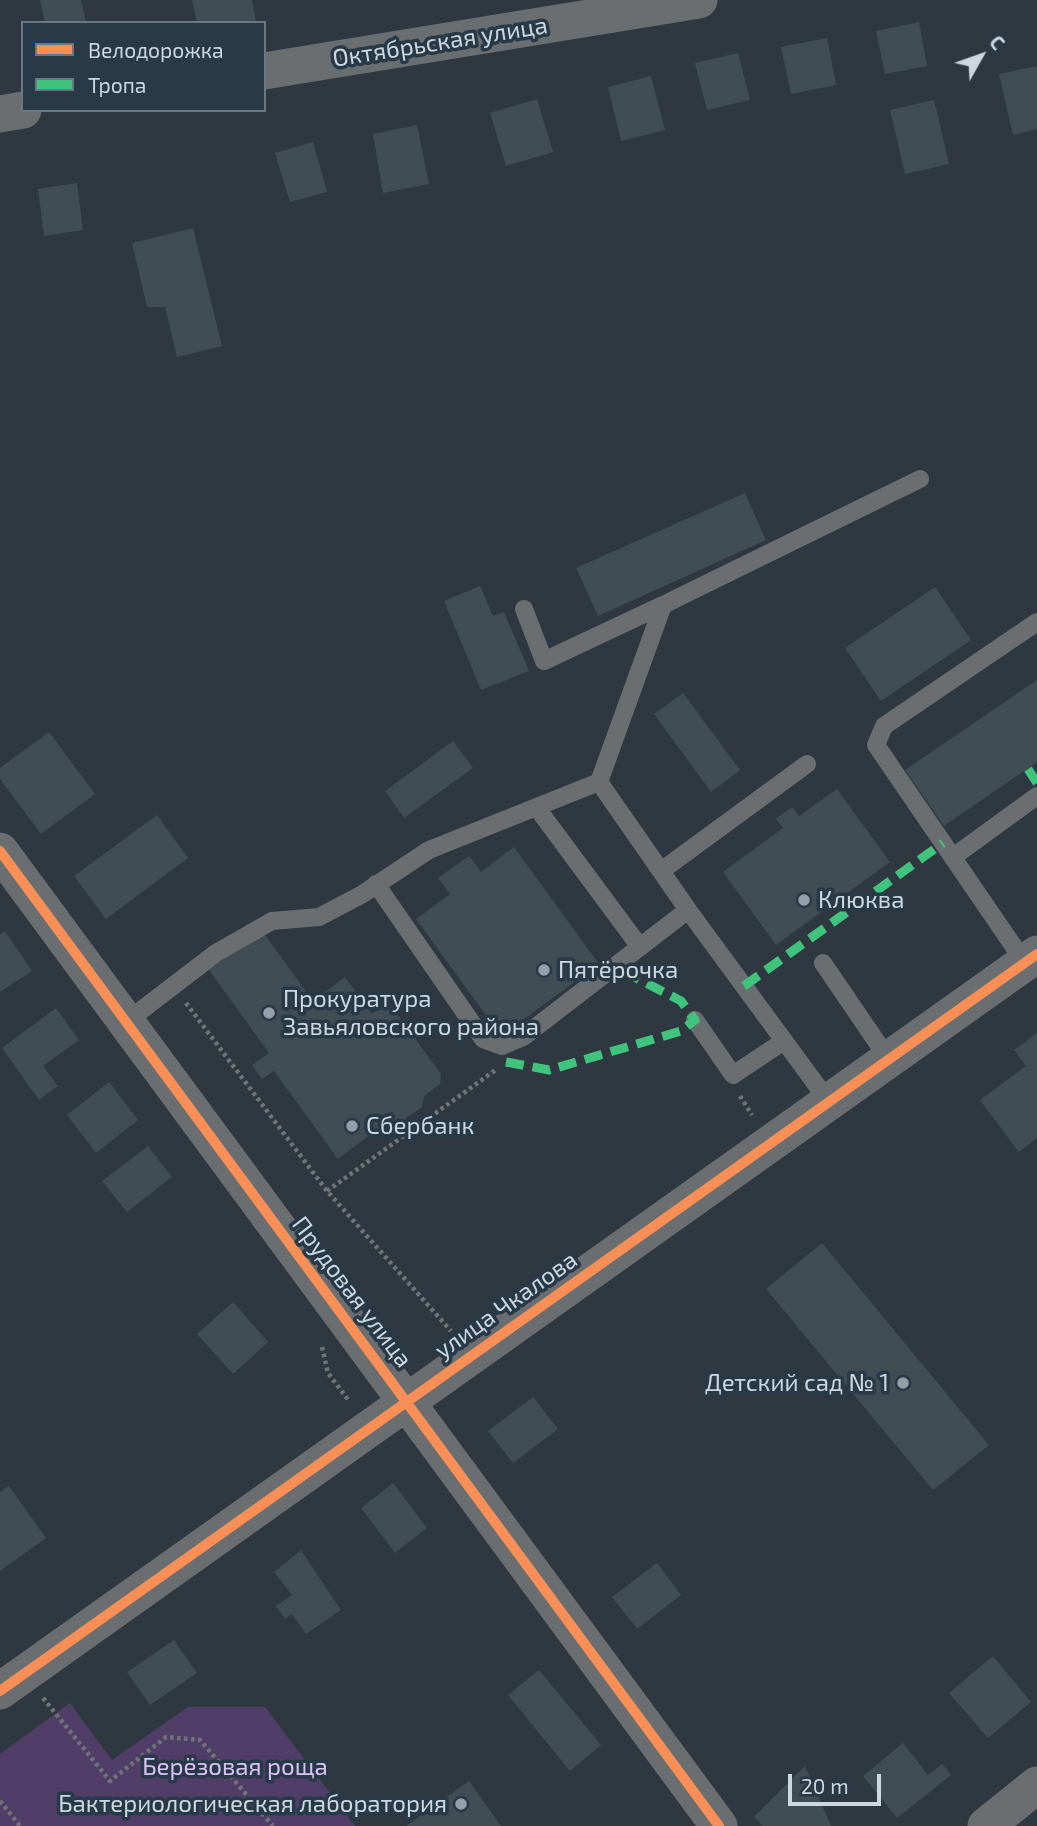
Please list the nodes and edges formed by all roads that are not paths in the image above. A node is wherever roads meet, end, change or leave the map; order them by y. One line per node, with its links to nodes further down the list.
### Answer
1 (699, 0): 2 (street, Октябрьская улица)
2 (266, 71)
3 (21, 110): 4 (street)
4 (0, 114)
5 (920, 480): 6 (lane)
6 (663, 605): 7 (lane); 10 (lane)
7 (524, 609)
8 (1037, 622): 14 (lane)
9 (807, 764): 15 (lane)
10 (600, 782): 12 (lane); 15 (lane)
11 (1037, 796): 14 (lane)
12 (537, 808): 16 (lane); 18 (lane)
13 (0, 851): 22 (street, Прудовая улица)
14 (953, 857): 19 (lane)
15 (661, 871): 17 (lane)
16 (376, 884): 18 (lane); 22 (lane)
17 (688, 910): 18 (lane); 23 (lane)
18 (640, 947)
19 (1031, 959): 24 (street, улица Чкалова)
20 (823, 963): 24 (lane)
21 (695, 1020): 23 (lane)
22 (126, 1022): 26 (street, Прудовая улица)
23 (785, 1041): 25 (lane)
24 (888, 1060): 25 (street, улица Чкалова)
25 (829, 1102): 26 (street, улица Чкалова)
26 (408, 1401): 27 (street, улица Чкалова); 29 (street, Прудовая улица)
27 (0, 1691)
28 (1037, 1785): 30 (street)
29 (719, 1826)
30 (986, 1826)

